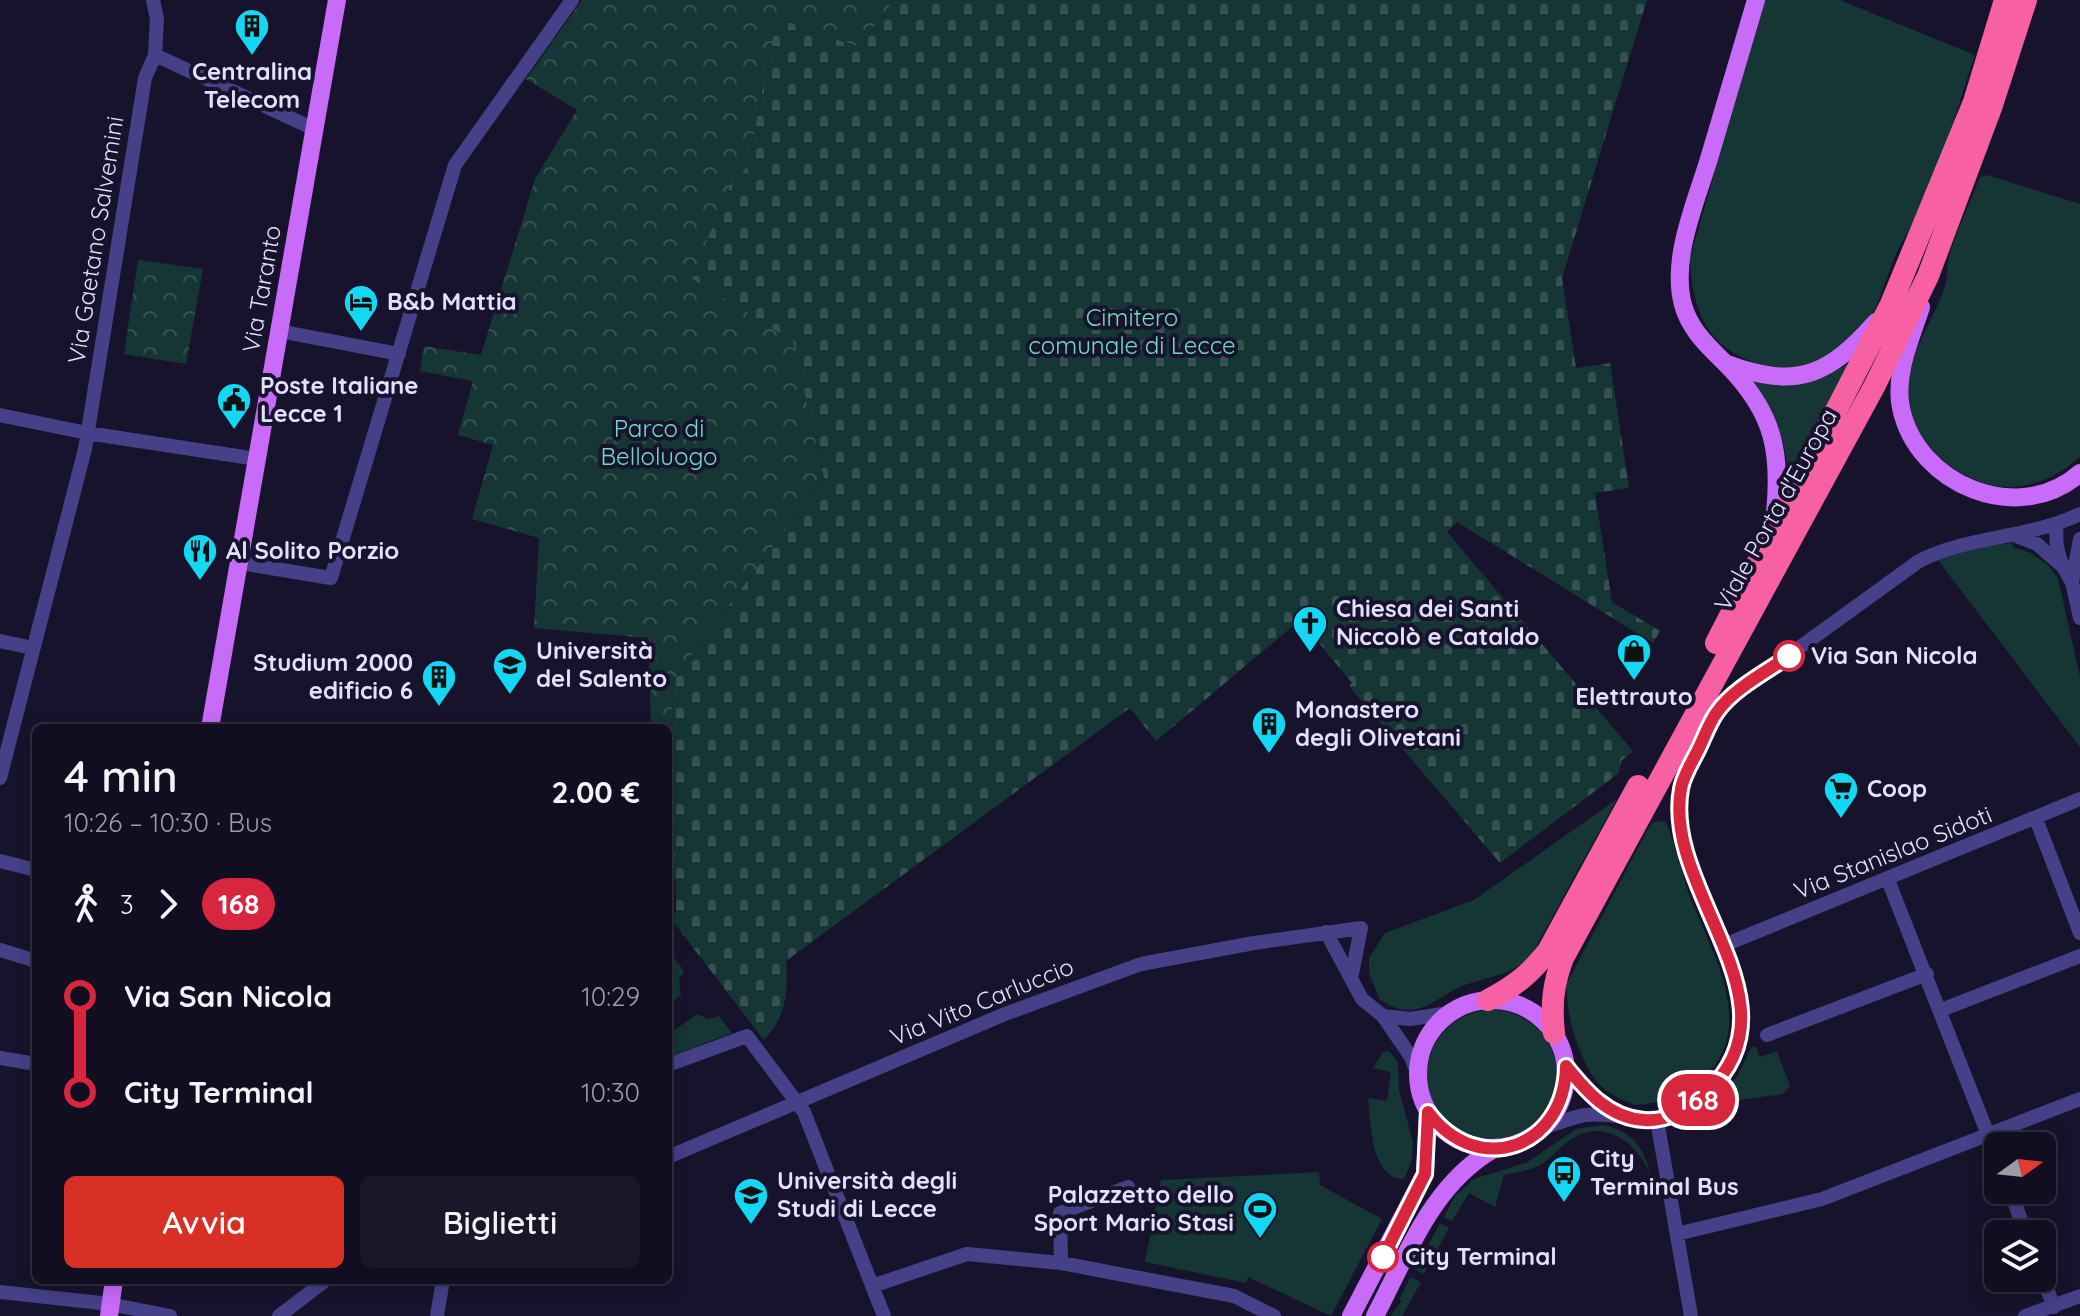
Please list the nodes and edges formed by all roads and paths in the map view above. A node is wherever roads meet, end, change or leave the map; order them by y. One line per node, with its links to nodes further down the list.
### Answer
1 (153, 0): 7 (street, Via Gaetano Salvemini)
2 (337, 0): 8 (main road, Via Taranto)
3 (572, 0): 12 (street)
4 (1756, 0): 13 (main road)
5 (2005, 0): 10 (highway, Viale Porta d'Europa)
6 (2026, 0): 9 (highway, Viale Porta d'Europa)
7 (155, 55): 8 (street); 15 (street, Via Gaetano Salvemini)
8 (314, 129): 11 (main road, Via Taranto)
9 (1928, 276): 17 (main road); 48 (highway, Viale Porta d'Europa)
10 (1891, 304): 13 (main road); 20 (highway, Viale Porta d'Europa)
11 (279, 331): 12 (street); 16 (main road, Via Taranto)
12 (399, 354): 23 (street)
13 (1724, 363): 20 (main road)
14 (0, 415): 15 (street)
15 (87, 433): 16 (street); 28 (street, Via Gaetano Salvemini)
16 (257, 459): 23 (main road, Via Taranto)
17 (2080, 473)
18 (2080, 514): 19 (street)
19 (2057, 524): 21 (street); 22 (street); 24 (street)
20 (1773, 531): 44 (highway, Viale Porta d'Europa)
21 (2011, 535): 24 (street); 38 (street)
22 (2078, 546): 25 (street)
23 (239, 563): 29 (main road, Via Taranto)
24 (2061, 565): 25 (street)
25 (2072, 582): 26 (street)
26 (2080, 618)
27 (0, 641): 28 (street)
28 (33, 648): 30 (street, Via Gaetano Salvemini)
29 (211, 724)
30 (0, 778)
31 (2080, 799): 32 (street, Via Stanislao Sidoti)
32 (2036, 819): 35 (street, Via Stanislao Sidoti); 37 (street)
33 (0, 861): 34 (street)
34 (32, 869)
35 (1888, 880): 38 (street, Via Stanislao Sidoti); 43 (street)
36 (1326, 932): 42 (street); 42 (street, Via Vito Carluccio); 56 (street, Via Vito Carluccio)
37 (2080, 933)
38 (1722, 946): 59 (street)
39 (0, 950): 41 (street)
40 (2080, 956): 45 (street)
41 (32, 960)
42 (1352, 974): 47 (street)
43 (1927, 974): 45 (street); 49 (street)
44 (1488, 1000): 46 (main road, Viale Porta d'Europa); 48 (main road, Viale Porta d'Europa)
45 (1941, 1010): 61 (street)
46 (1449, 1013): 47 (street); 54 (main road)
47 (1383, 1016): 54 (street)
48 (1554, 1033): 53 (main road, Viale Porta d'Europa)
49 (1767, 1035)
50 (0, 1058): 51 (street)
51 (32, 1063)
52 (672, 1064): 56 (street)
53 (1566, 1066): 58 (street); 60 (main road, Viale Porta d'Europa)
54 (1418, 1075): 57 (main road)
55 (2080, 1099): 62 (street)
56 (796, 1102): 65 (street, Via Vito Carluccio); 72 (street)
57 (1428, 1112): 64 (main road); 83 (main road)
58 (1621, 1115): 59 (street); 60 (street)
59 (1657, 1120): 67 (street)
60 (1544, 1127): 64 (main road)
61 (1987, 1132)
62 (1993, 1132)
63 (1984, 1136): 67 (street)
64 (1494, 1149): 84 (main road)
65 (672, 1155)
66 (1128, 1187): 68 (street)
67 (1677, 1234): 85 (street)
68 (1061, 1263): 72 (street); 82 (street)
69 (113, 1284): 77 (main road)
70 (321, 1284): 79 (street)
71 (442, 1284): 80 (street)
72 (872, 1286): 81 (street)
73 (0, 1292): 77 (street)
74 (2048, 1292): 76 (street)
75 (2080, 1296): 76 (street)
76 (2054, 1307): 86 (street)
77 (109, 1310): 78 (street)
78 (170, 1316)
79 (279, 1316)
80 (437, 1316)
81 (884, 1316)
82 (1274, 1316)
83 (1351, 1316)
84 (1375, 1316)
85 (1691, 1316)
86 (2025, 1316)

